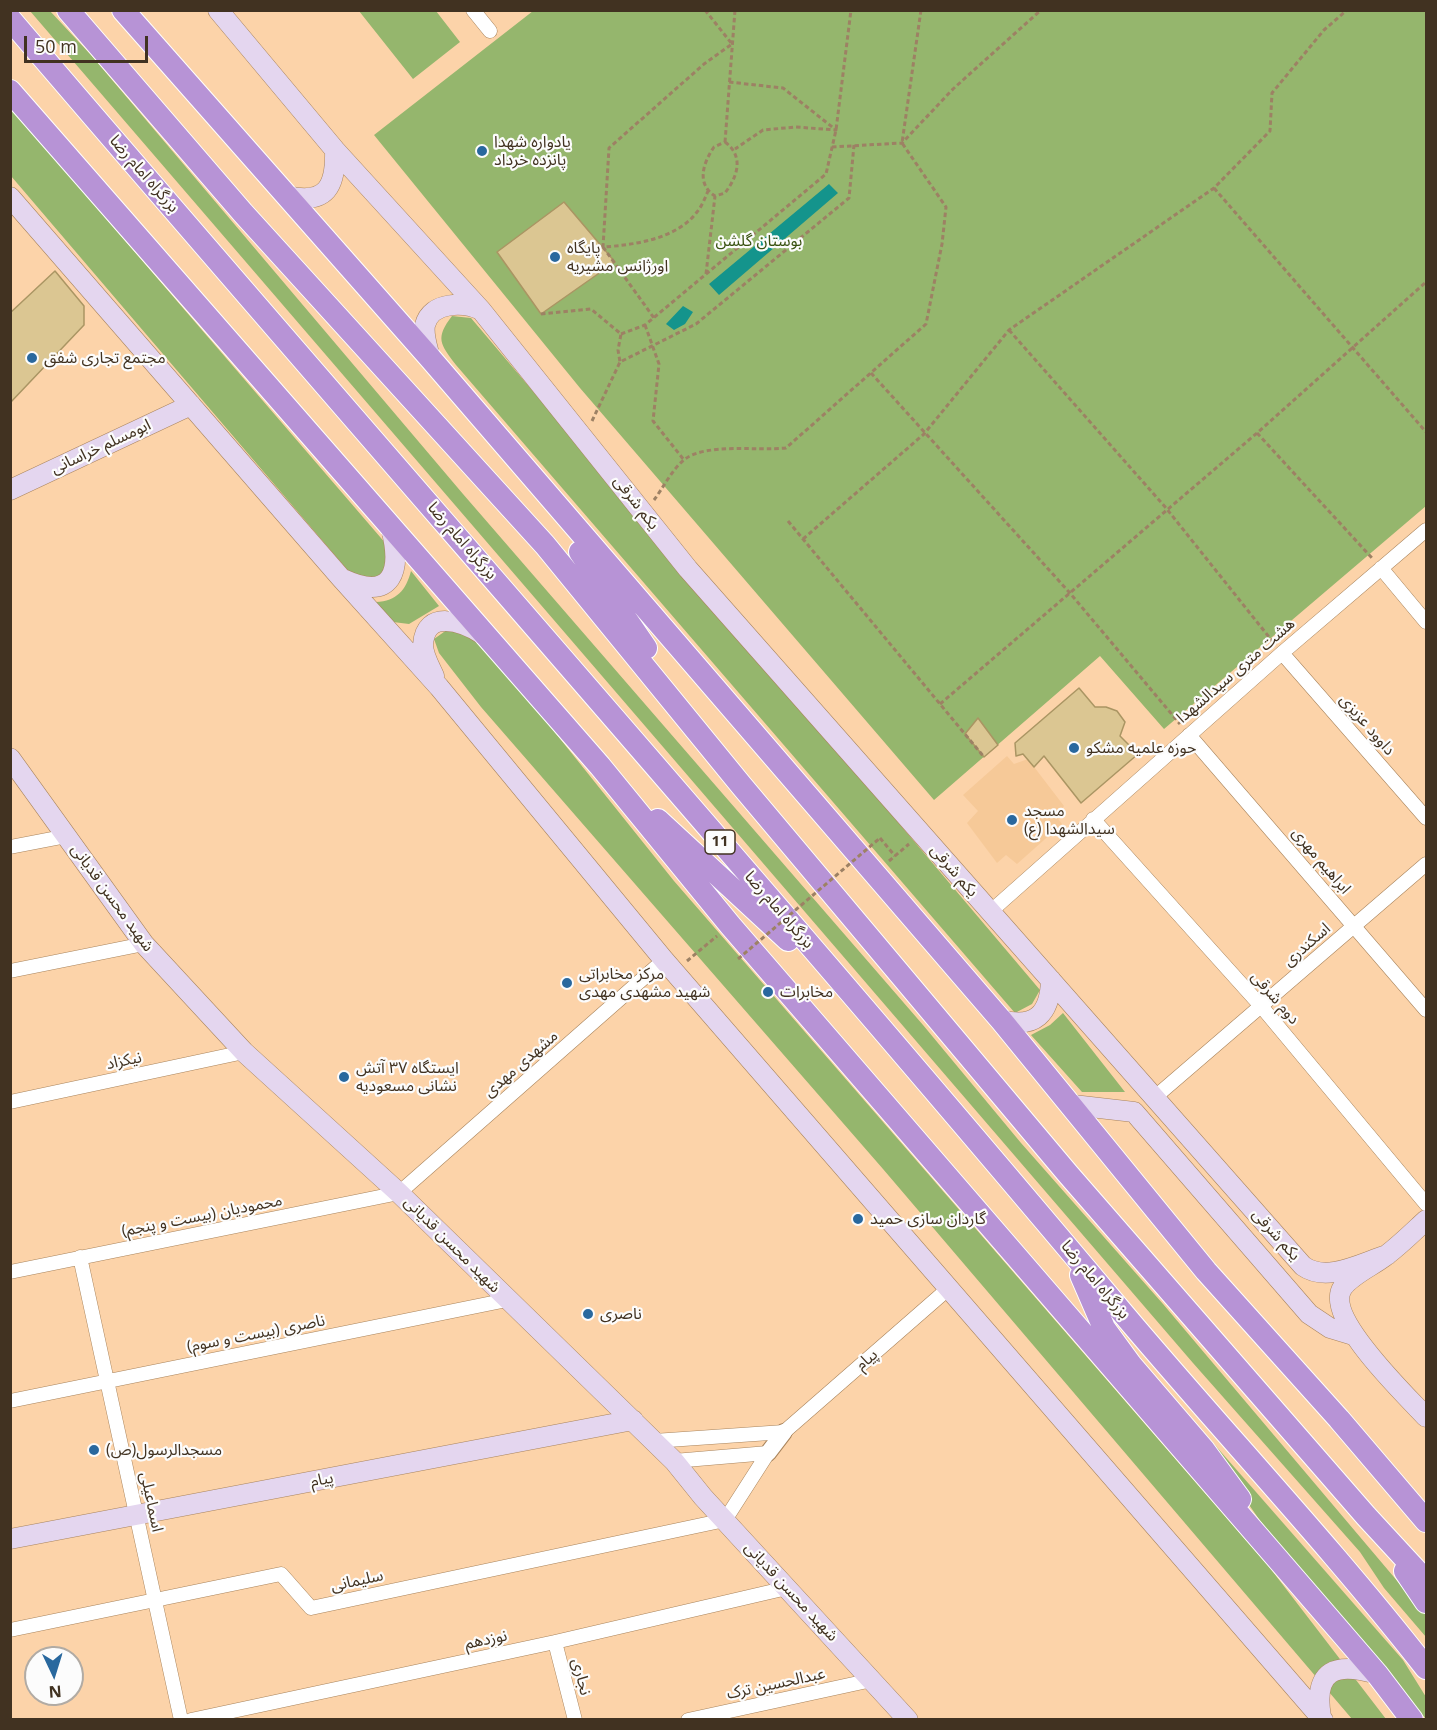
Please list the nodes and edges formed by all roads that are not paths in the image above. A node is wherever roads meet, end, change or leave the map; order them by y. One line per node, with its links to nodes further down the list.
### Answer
1 (68, 10): 27 (highway)
2 (123, 10): 9 (highway)
3 (218, 10): 8 (main road, یکم شرقی)
4 (473, 10): 6 (street)
5 (10, 19): 41 (highway, بزرگراه امام رضا / 11)
6 (490, 31)
7 (10, 91): 16 (highway)
8 (335, 150): 9 (main road); 11 (main road, یکم شرقی)
9 (287, 196): 12 (highway)
10 (10, 197): 13 (main road)
11 (481, 310): 12 (main road); 33 (main road, یکم شرقی)
12 (430, 358): 14 (highway)
13 (191, 405): 15 (main road, ابومسلم خراسانی); 19 (main road)
14 (514, 455): 27 (highway); 42 (highway)
15 (10, 490)
16 (391, 528): 19 (main road); 21 (highway)
17 (1426, 530): 18 (street, هشت متری سیدالشهدا)
18 (1381, 568): 20 (street); 22 (street, هشت متری سیدالشهدا)
19 (341, 579): 23 (main road)
20 (1426, 622)
21 (488, 638): 23 (main road); 26 (highway)
22 (1282, 653): 24 (street, هشت متری سیدالشهدا); 28 (street, داوود عزیزی)
23 (439, 687): 36 (main road)
24 (1189, 735): 29 (street, هشت متری سیدالشهدا); 34 (street, ابراهیم مهری)
25 (10, 758): 30 (main road, شهید محسن قدیانی)
26 (600, 766): 41 (highway); 69 (highway)
27 (741, 785): 66 (highway)
28 (1426, 818)
29 (1093, 819): 33 (street, هشت متری سیدالشهدا); 39 (street, دوم شرقی)
30 (67, 836): 31 (street); 35 (main road, شهید محسن قدیانی)
31 (10, 847)
32 (1426, 864): 34 (street, اسکندری)
33 (990, 912): 38 (main road, یکم شرقی)
34 (1354, 925): 39 (street, اسکندری); 40 (street, ابراهیم مهری)
35 (144, 944): 37 (street); 43 (main road, شهید محسن قدیانی)
36 (669, 966): 47 (street, مشهدی مهدی); 54 (main road)
37 (10, 971)
38 (1052, 980): 42 (main road); 44 (main road, یکم شرقی)
39 (1261, 1006): 44 (street, اسکندری); 48 (street, دوم شرقی)
40 (1426, 1010)
41 (870, 1015): 50 (highway, بزرگراه امام رضا / 11)
42 (1001, 1020): 46 (highway)
43 (244, 1052): 45 (street, نیکزاد); 47 (main road, شهید محسن قدیانی)
44 (1154, 1098): 51 (main road, یکم شرقی)
45 (10, 1102)
46 (1073, 1105): 56 (main road); 68 (highway)
47 (399, 1193): 52 (street, محمودیان (بیست و پنجم)); 55 (main road, شهید محسن قدیانی)
48 (1426, 1204)
49 (1426, 1220): 51 (main road)
50 (1071, 1252): 69 (highway); 77 (highway, بزرگراه امام رضا / 11)
51 (1387, 1255): 56 (main road)
52 (80, 1257): 53 (street, محمودیان (بیست و پنجم)); 57 (street, اسماعیلی)
53 (10, 1272)
54 (949, 1288): 61 (street, پیام); 80 (main road)
55 (507, 1300): 57 (street, ناصری (بیست و سوم)); 60 (main road, شهید محسن قدیانی)
56 (1353, 1335): 59 (main road)
57 (107, 1380): 58 (street, ناصری (بیست و سوم)); 65 (street, اسماعیلی)
58 (10, 1401)
59 (1426, 1417)
60 (633, 1420): 62 (main road, شهید محسن قدیانی); 65 (main road, پیام)
61 (784, 1432): 62 (street); 63 (street, پیام)
62 (654, 1441): 64 (main road, شهید محسن قدیانی)
63 (768, 1453): 64 (street); 67 (street, پیام)
64 (674, 1461): 67 (main road, شهید محسن قدیانی)
65 (137, 1516): 70 (main road, پیام); 73 (street, اسماعیلی)
66 (1366, 1516): 71 (highway); 74 (highway)
67 (725, 1520): 72 (main road, شهید محسن قدیانی); 73 (street, سلیمانی)
68 (1426, 1521)
69 (1252, 1530): 78 (highway)
70 (10, 1539)
71 (1426, 1581)
72 (787, 1588): 76 (street, نوزدهم); 79 (main road, شهید محسن قدیانی)
73 (155, 1600): 75 (street, سلیمانی); 81 (street, اسماعیلی)
74 (1426, 1602)
75 (10, 1630)
76 (555, 1642): 82 (street, نوزدهم); 83 (street, نجاری)
77 (1426, 1668)
78 (1377, 1674): 80 (main road); 86 (highway)
79 (872, 1680): 84 (street, عبدالحسین ترک); 85 (main road, شهید محسن قدیانی)
80 (1322, 1718)
81 (182, 1719)
82 (191, 1719)
83 (575, 1719)
84 (688, 1719)
85 (908, 1719)
86 (1412, 1719)

